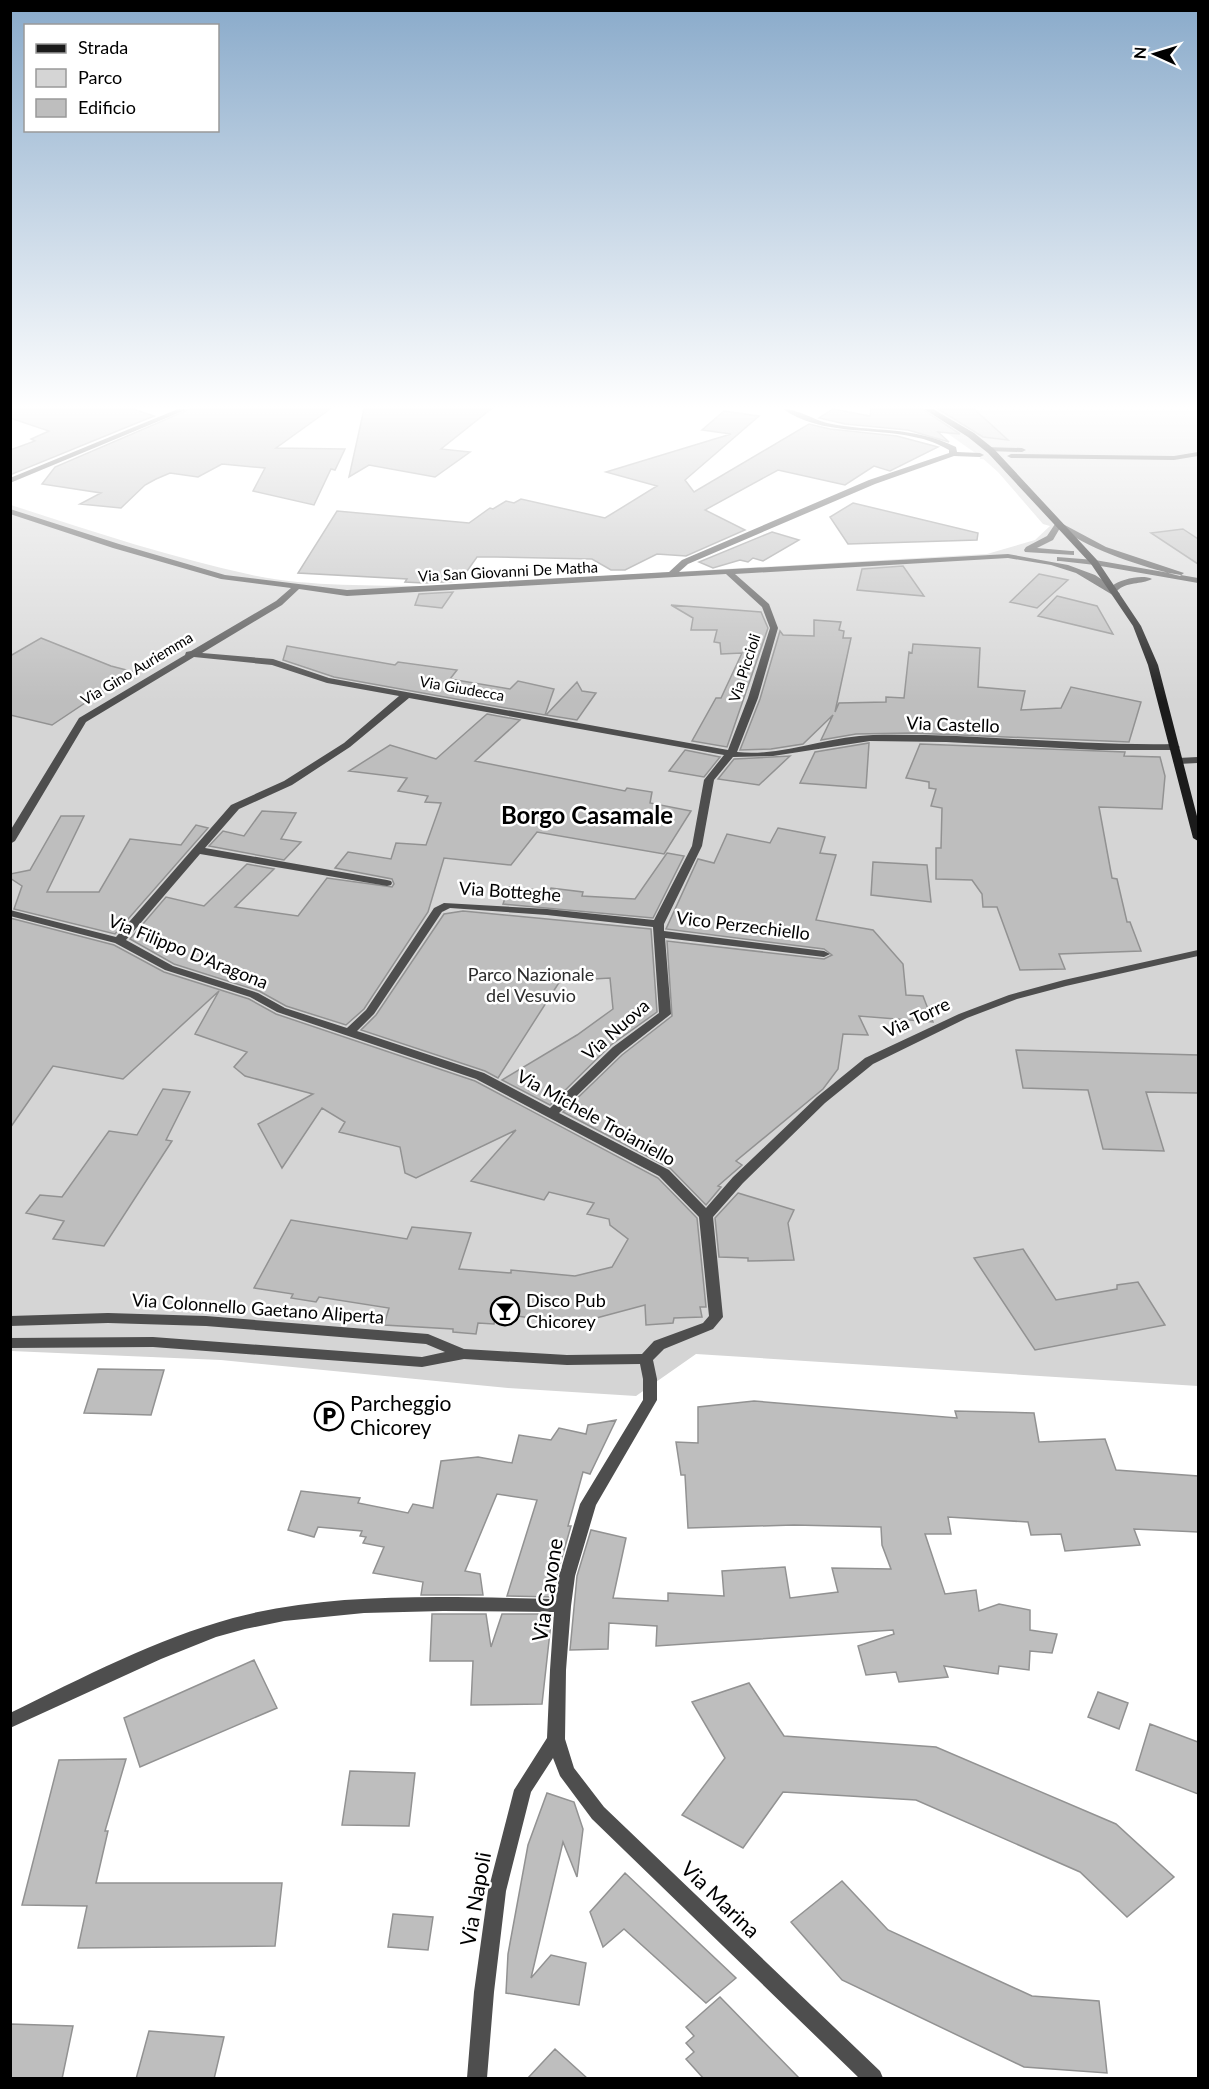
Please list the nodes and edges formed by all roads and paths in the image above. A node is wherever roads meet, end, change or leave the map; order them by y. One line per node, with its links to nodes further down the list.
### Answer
1 (813, 506): 11 (street)
2 (1041, 506): 4 (main road)
3 (10, 511): 14 (street, Via San Giovanni De Matha)
4 (1055, 522): 5 (street); 8 (main road); 9 (street)
5 (1028, 550): 6 (street); 8 (street)
6 (1008, 556): 7 (street, Via San Giovanni De Matha); 10 (street, Via San Giovanni De Matha)
7 (1035, 559): 8 (street); 15 (street, Via San Giovanni De Matha)
8 (1090, 559): 9 (street); 12 (street); 15 (main road)
9 (1128, 559): 13 (street)
10 (729, 573): 11 (street, Via San Giovanni De Matha); 19 (street, Via Piccioli)
11 (671, 575): 14 (street, Via San Giovanni De Matha)
12 (1164, 578): 13 (street); 15 (street)
13 (1198, 580)
14 (296, 588): 16 (street, Via Gino Auriemma)
15 (1115, 592): 18 (main road)
16 (189, 654): 17 (street, Via Giudecca); 23 (street, Via Gino Auriemma)
17 (406, 695): 19 (street, Via Giudecca); 24 (street)
18 (1175, 747): 19 (street, Via Castello); 21 (main road)
19 (732, 752): 27 (street, Via Piccioli)
20 (1198, 760): 21 (street)
21 (1178, 761): 22 (main road)
22 (1198, 838)
23 (10, 841)
24 (196, 850): 25 (street); 28 (street)
25 (387, 883)
26 (10, 913): 28 (street, Via Filippo D'Aragona)
27 (658, 929): 30 (street, Vico Perzechiello); 31 (street, Via Botteghe); 32 (street, Via Nuova)
28 (119, 941): 31 (street, Via Filippo D'Aragona)
29 (1198, 953): 33 (street, Via Torre)
30 (824, 954)
31 (350, 1032): 32 (street, Via Michele Troianiello)
32 (553, 1112): 33 (street, Via Michele Troianiello)
33 (706, 1216): 37 (street)
34 (10, 1321): 36 (street, Via Colonnello Gaetano Aliperta)
35 (10, 1343): 36 (street, Via Colonnello Gaetano Aliperta)
36 (464, 1354): 37 (street, Via Colonnello Gaetano Aliperta)
37 (646, 1359): 38 (street, Via Cavone)
38 (563, 1606): 39 (street); 40 (street, Via Cavone)
39 (10, 1721)
40 (556, 1739): 41 (street, Via Napoli); 42 (street, Via Marina)
41 (477, 2079)
42 (873, 2079)

